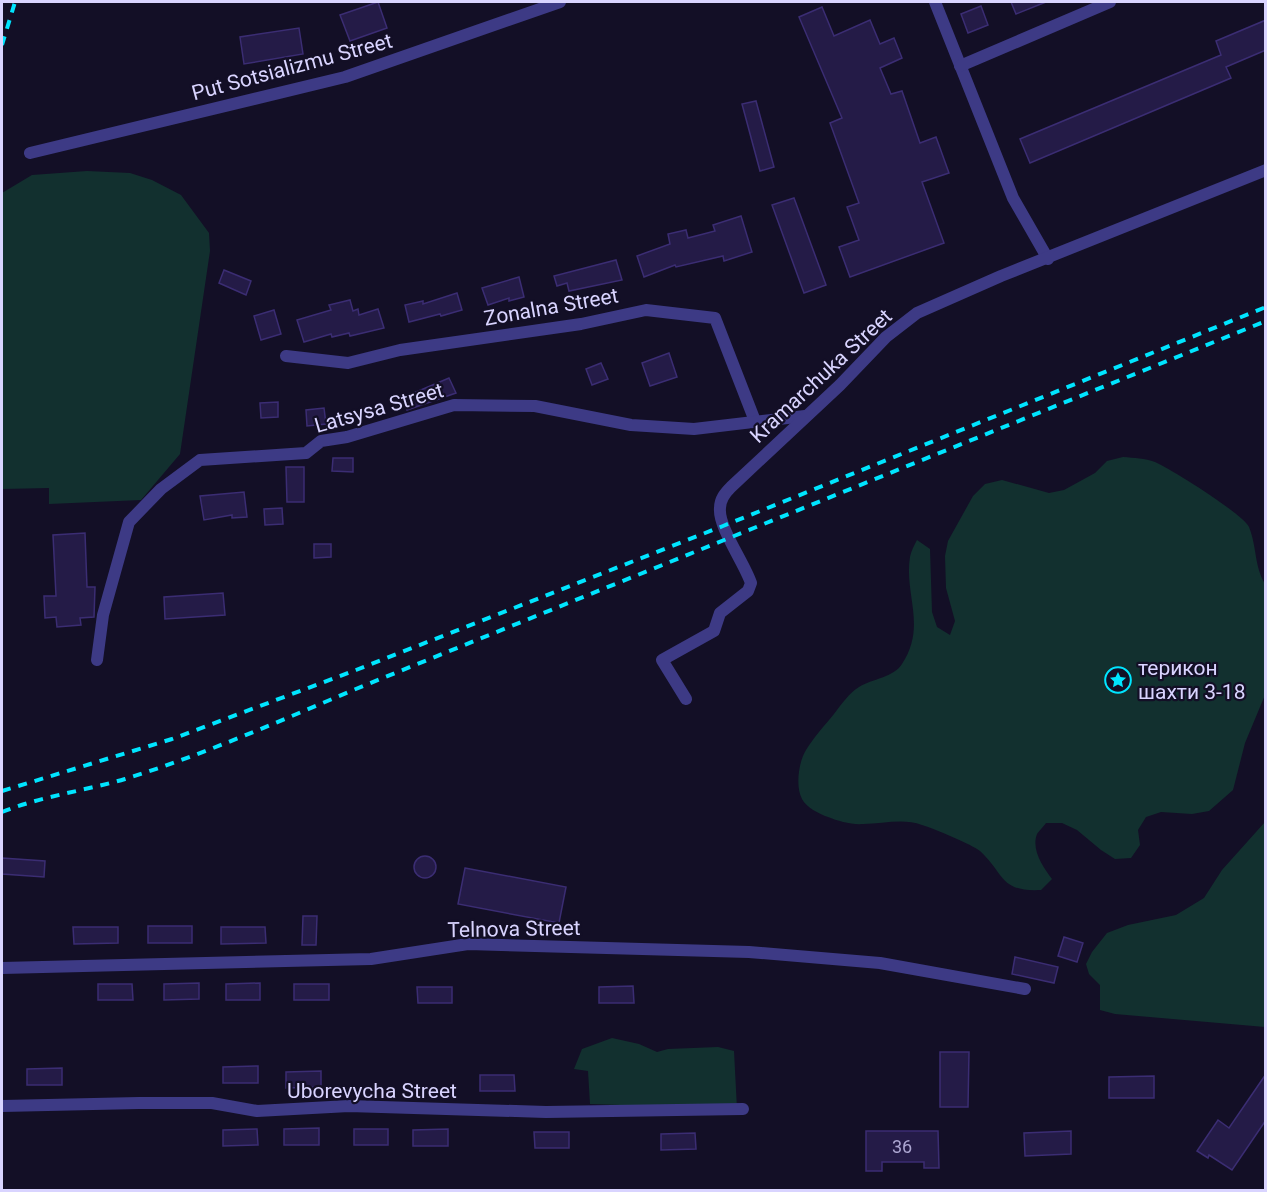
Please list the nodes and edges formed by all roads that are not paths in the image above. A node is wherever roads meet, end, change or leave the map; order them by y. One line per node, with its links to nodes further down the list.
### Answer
1 (560, 2): 5 (street, Put Sotsializmu Street)
2 (935, 2): 4 (street)
3 (1110, 2): 4 (street)
4 (960, 66): 7 (street)
5 (30, 153)
6 (1266, 171): 7 (street, Kramarchuka Street)
7 (1048, 259): 9 (street, Kramarchuka Street)
8 (286, 356): 10 (street, Zonalna Street)
9 (805, 416): 10 (street, Latsysa Street); 12 (street, Kramarchuka Street)
10 (755, 421): 11 (street, Latsysa Street)
11 (97, 660)
12 (686, 699)
13 (2, 968): 14 (street, Telnova Street)
14 (1025, 989)
15 (2, 1106): 16 (street, Uborevycha Street)
16 (743, 1109)

